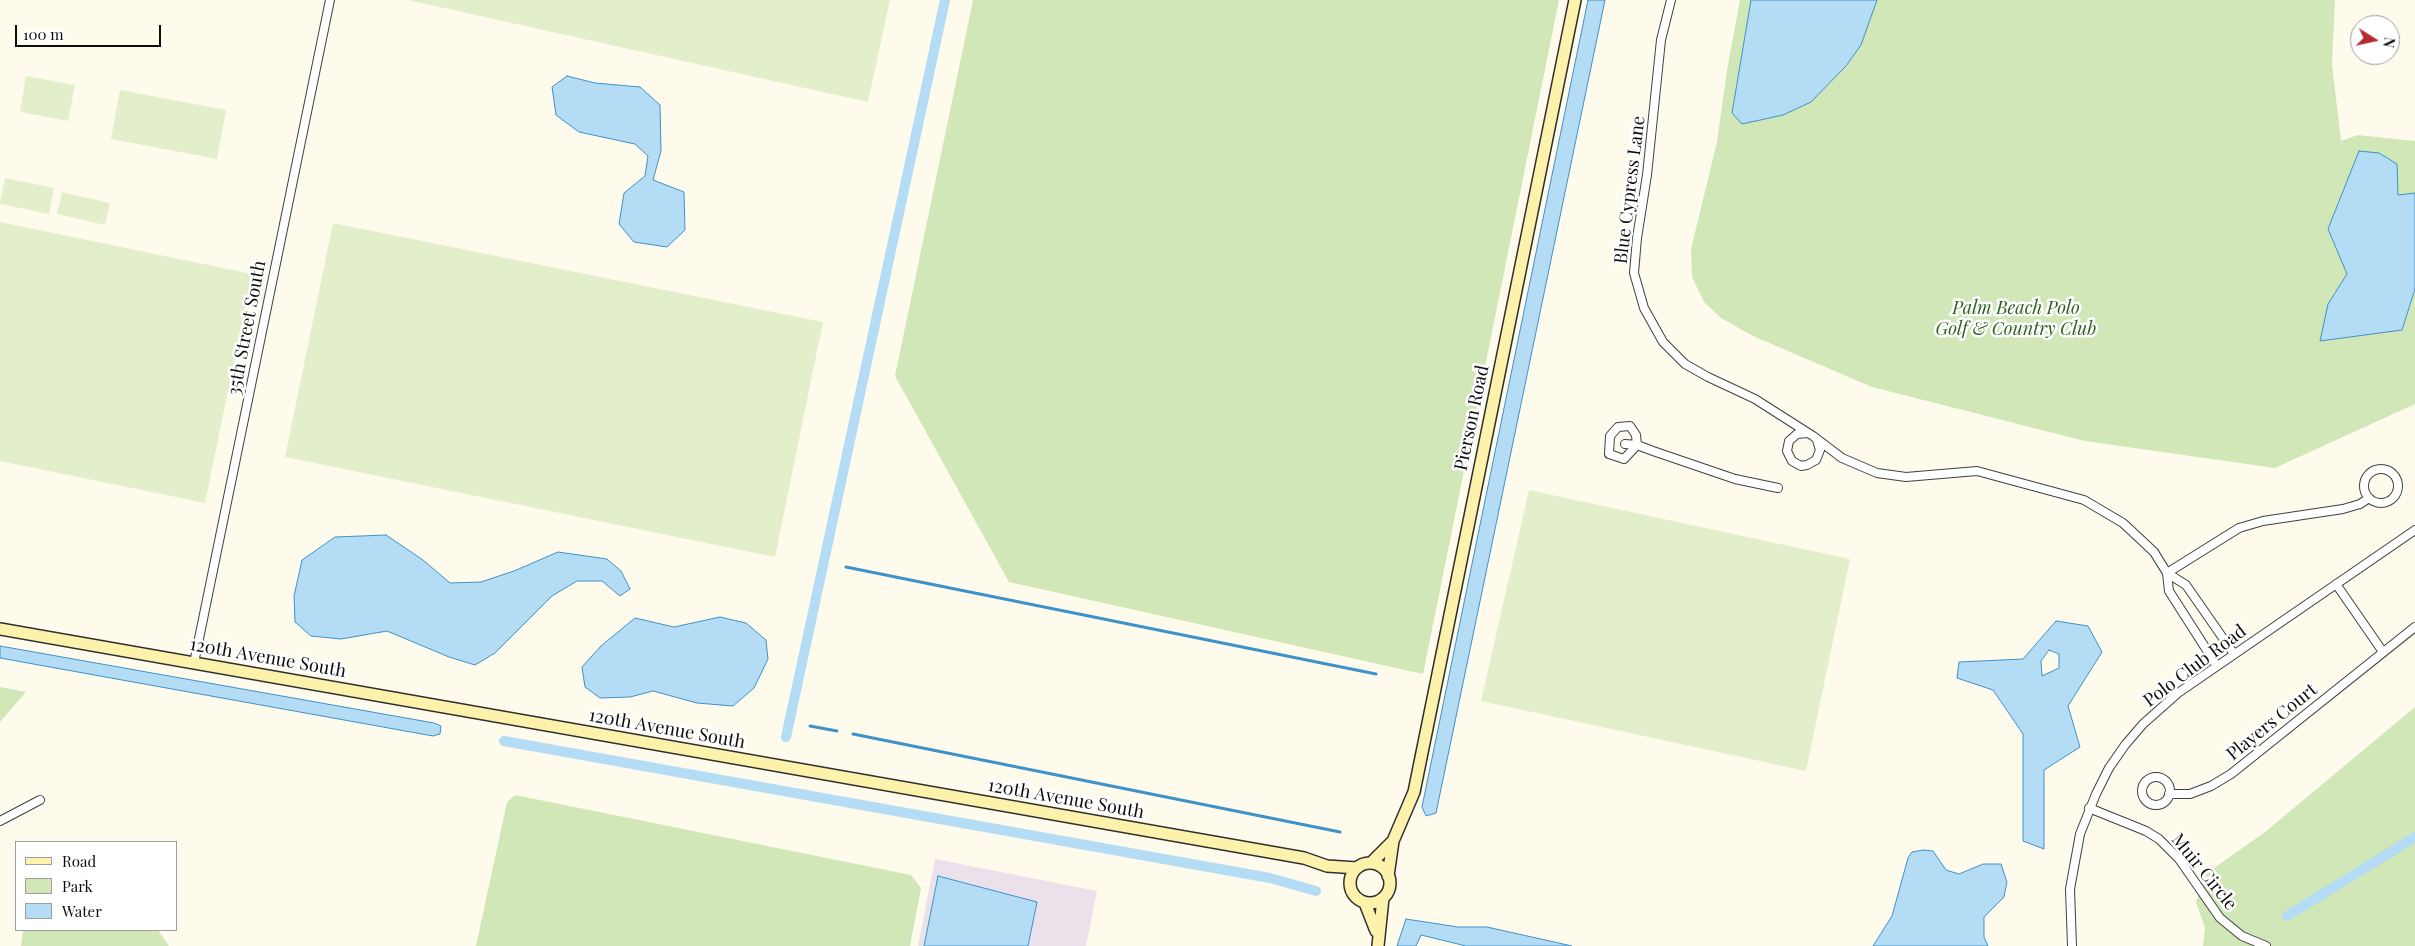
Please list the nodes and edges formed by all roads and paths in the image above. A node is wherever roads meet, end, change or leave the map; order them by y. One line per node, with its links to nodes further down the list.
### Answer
1 (330, 0): 17 (street, 35th Street South)
2 (1575, 0): 23 (street, Pierson Road)
3 (1671, 0): 4 (street, Blue Cypress Lane)
4 (1808, 433): 5 (street, Blue Cypress Lane); 5 (street)
5 (1817, 440): 11 (street, Blue Cypress Lane)
6 (1625, 444): 7 (street)
7 (1637, 445): 7 (street); 8 (street)
8 (1778, 488)
9 (2369, 498): 9 (street); 11 (street)
10 (2415, 530): 12 (street, Polo Club Road)
11 (2167, 573): 16 (street, Blue Cypress Lane); 18 (street, Blue Cypress Lane)
12 (2336, 584): 15 (street); 16 (street, Polo Club Road)
13 (2415, 628): 15 (street, Players Court)
14 (0, 629): 17 (street, 120th Avenue South)
15 (2383, 652): 19 (street, Players Court)
16 (2234, 654): 18 (street, Polo Club Road)
17 (194, 662): 25 (street, 120th Avenue South)
18 (2217, 666): 21 (street, Polo Club Road)
19 (2169, 794)
20 (40, 800): 22 (street)
21 (2089, 808): 32 (street, Polo Club Road); 33 (street, Muir Circle)
22 (0, 821)
23 (1394, 841): 24 (street, Pierson Road); 27 (street, Pierson Road)
24 (1371, 863): 26 (street); 27 (street)
25 (1327, 866): 26 (street, 120th Avenue South); 28 (street, 120th Avenue South)
26 (1357, 868): 28 (street)
27 (1388, 876): 29 (street)
28 (1350, 884): 30 (street)
29 (1383, 898): 30 (street); 31 (street)
30 (1365, 903): 31 (street)
31 (1378, 942)
32 (2072, 946)
33 (2266, 946)

